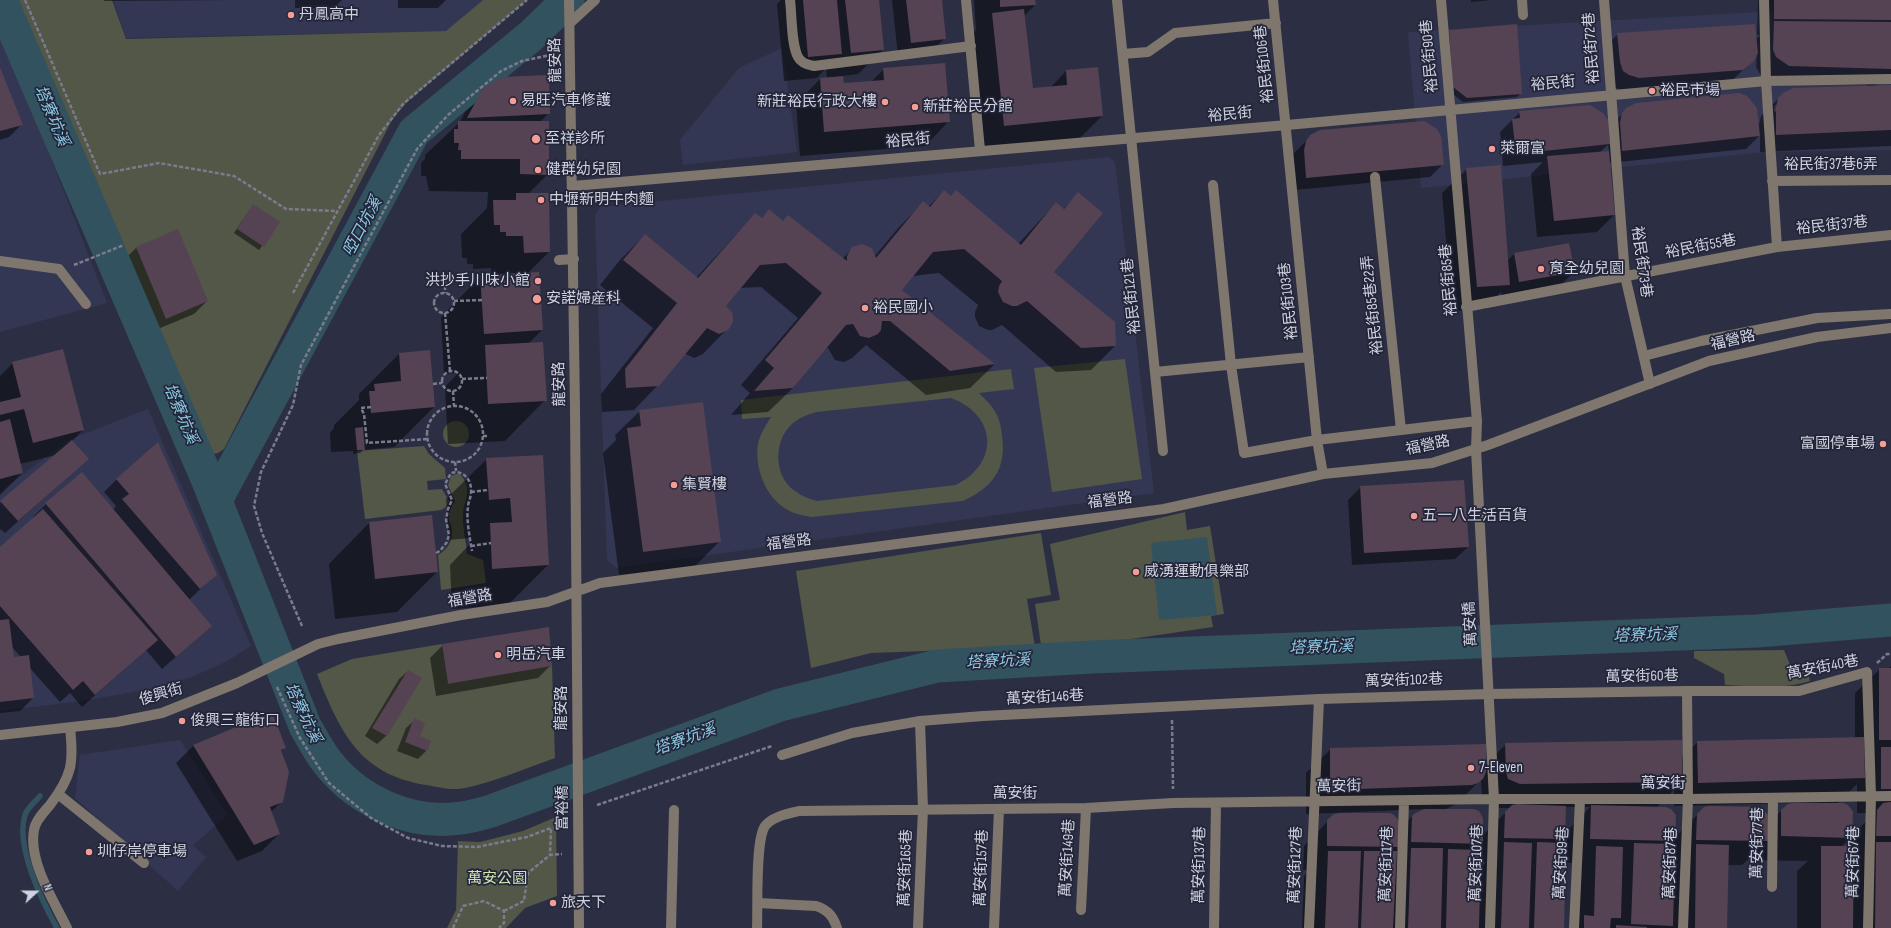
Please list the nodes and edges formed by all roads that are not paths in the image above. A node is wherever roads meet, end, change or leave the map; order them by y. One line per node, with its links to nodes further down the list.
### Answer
1 (569, 0): 12 (street, 龍安路)
2 (595, 0): 12 (street)
3 (790, 0): 14 (street)
4 (966, 0): 14 (street)
5 (1117, 0): 15 (street)
6 (1274, 0): 13 (street, 裕民街106巷)
7 (1440, 0): 19 (street, 裕民街90巷)
8 (1522, 0): 11 (street)
9 (1604, 0): 18 (street, 裕民街72巷)
10 (1764, 0): 17 (street)
11 (1523, 15)
12 (570, 23): 27 (street, 龍安路)
13 (1276, 23): 15 (street); 20 (street, 裕民街106巷)
14 (971, 46): 22 (street)
15 (1123, 54): 21 (street, 裕民街121巷)
16 (1891, 79): 17 (street, 裕民街)
17 (1766, 81): 18 (street, 裕民街); 25 (street)
18 (1610, 94): 19 (street, 裕民街); 33 (street, 裕民街73巷)
19 (1450, 109): 20 (street, 裕民街); 35 (street, 裕民街85巷)
20 (1287, 125): 21 (street, 裕民街); 39 (street, 裕民街103巷)
21 (1130, 138): 22 (street, 裕民街); 41 (street, 裕民街121巷)
22 (980, 150): 27 (street, 裕民街)
23 (1376, 177): 44 (street, 裕民街85巷22弄)
24 (1891, 180): 25 (street, 裕民街37巷6弄)
25 (1772, 181): 29 (street)
26 (1213, 185): 40 (street)
27 (573, 186): 30 (street, 龍安路)
28 (1891, 235): 29 (street, 裕民街37巷)
29 (1777, 247): 33 (street, 裕民街55巷)
30 (574, 259): 31 (street); 49 (street, 龍安路)
31 (559, 260)
32 (0, 261): 34 (street)
33 (1625, 276): 35 (street, 裕民街55巷); 38 (street, 裕民街73巷)
34 (86, 304)
35 (1466, 307): 43 (street, 裕民街85巷)
36 (1891, 314): 38 (street)
37 (1891, 328): 42 (street, 福營路)
38 (1644, 356): 42 (street, 裕民街73巷)
39 (1309, 357): 40 (street); 45 (street, 裕民街103巷)
40 (1231, 365): 41 (street); 45 (street)
41 (1155, 372): 47 (street, 裕民街121巷)
42 (1650, 384): 46 (street, 福營路)
43 (1477, 421): 44 (street); 46 (street, 裕民街85巷)
44 (1401, 430): 45 (street)
45 (1317, 440): 48 (street, 裕民街103巷)
46 (1476, 449): 48 (street, 福營路); 52 (street, 萬安橋)
47 (1163, 451)
48 (1323, 474): 49 (street, 福營路)
49 (576, 592): 50 (street, 福營路); 58 (street, 龍安路)
50 (318, 644): 56 (street, 俊興街)
51 (1687, 691): 52 (street, 萬安街60巷); 61 (street, 萬安街40巷); 65 (street, 萬安街60巷)
52 (1490, 694): 53 (street, 萬安街102巷); 64 (street, 萬安橋)
53 (1319, 699): 54 (street, 萬安街102巷); 68 (street)
54 (1172, 706): 55 (street, 萬安街146巷)
55 (920, 721): 59 (street, 萬安街146巷); 71 (street)
56 (70, 728): 57 (street, 俊興街); 60 (street)
57 (0, 735)
58 (578, 744): 79 (street, 富裕橋)
59 (782, 755)
60 (58, 794): 74 (street); 78 (street)
61 (1871, 796): 62 (street, 萬安街); 63 (street, 萬安街); 91 (street, 萬安街67巷)
62 (1891, 796)
63 (1773, 798): 65 (street, 萬安街); 75 (street, 萬安街77巷)
64 (1494, 799): 66 (street, 萬安街); 67 (street, 萬安街); 88 (street, 萬安街107巷)
65 (1688, 799): 66 (street, 萬安街); 90 (street, 萬安街87巷)
66 (1580, 800): 89 (street, 萬安街99巷)
67 (1404, 801): 68 (street, 萬安街); 87 (street, 萬安街117巷)
68 (1314, 802): 69 (street, 萬安街); 86 (street, 萬安街127巷)
69 (1216, 803): 70 (street, 萬安街); 85 (street, 萬安街137巷)
70 (1086, 808): 72 (street, 萬安街); 77 (street, 萬安街149巷)
71 (923, 809): 72 (street, 萬安街); 76 (street, 萬安街); 83 (street, 萬安街165巷)
72 (999, 809): 84 (street, 萬安街157巷)
73 (674, 810): 80 (street)
74 (144, 863)
75 (1772, 888)
76 (758, 903): 81 (street, 萬安街); 82 (street)
77 (1081, 910)
78 (67, 928)
79 (579, 928)
80 (671, 928)
81 (757, 928)
82 (837, 928)
83 (918, 928)
84 (994, 928)
85 (1214, 928)
86 (1309, 928)
87 (1400, 928)
88 (1490, 928)
89 (1574, 928)
90 (1683, 928)
91 (1868, 928)

